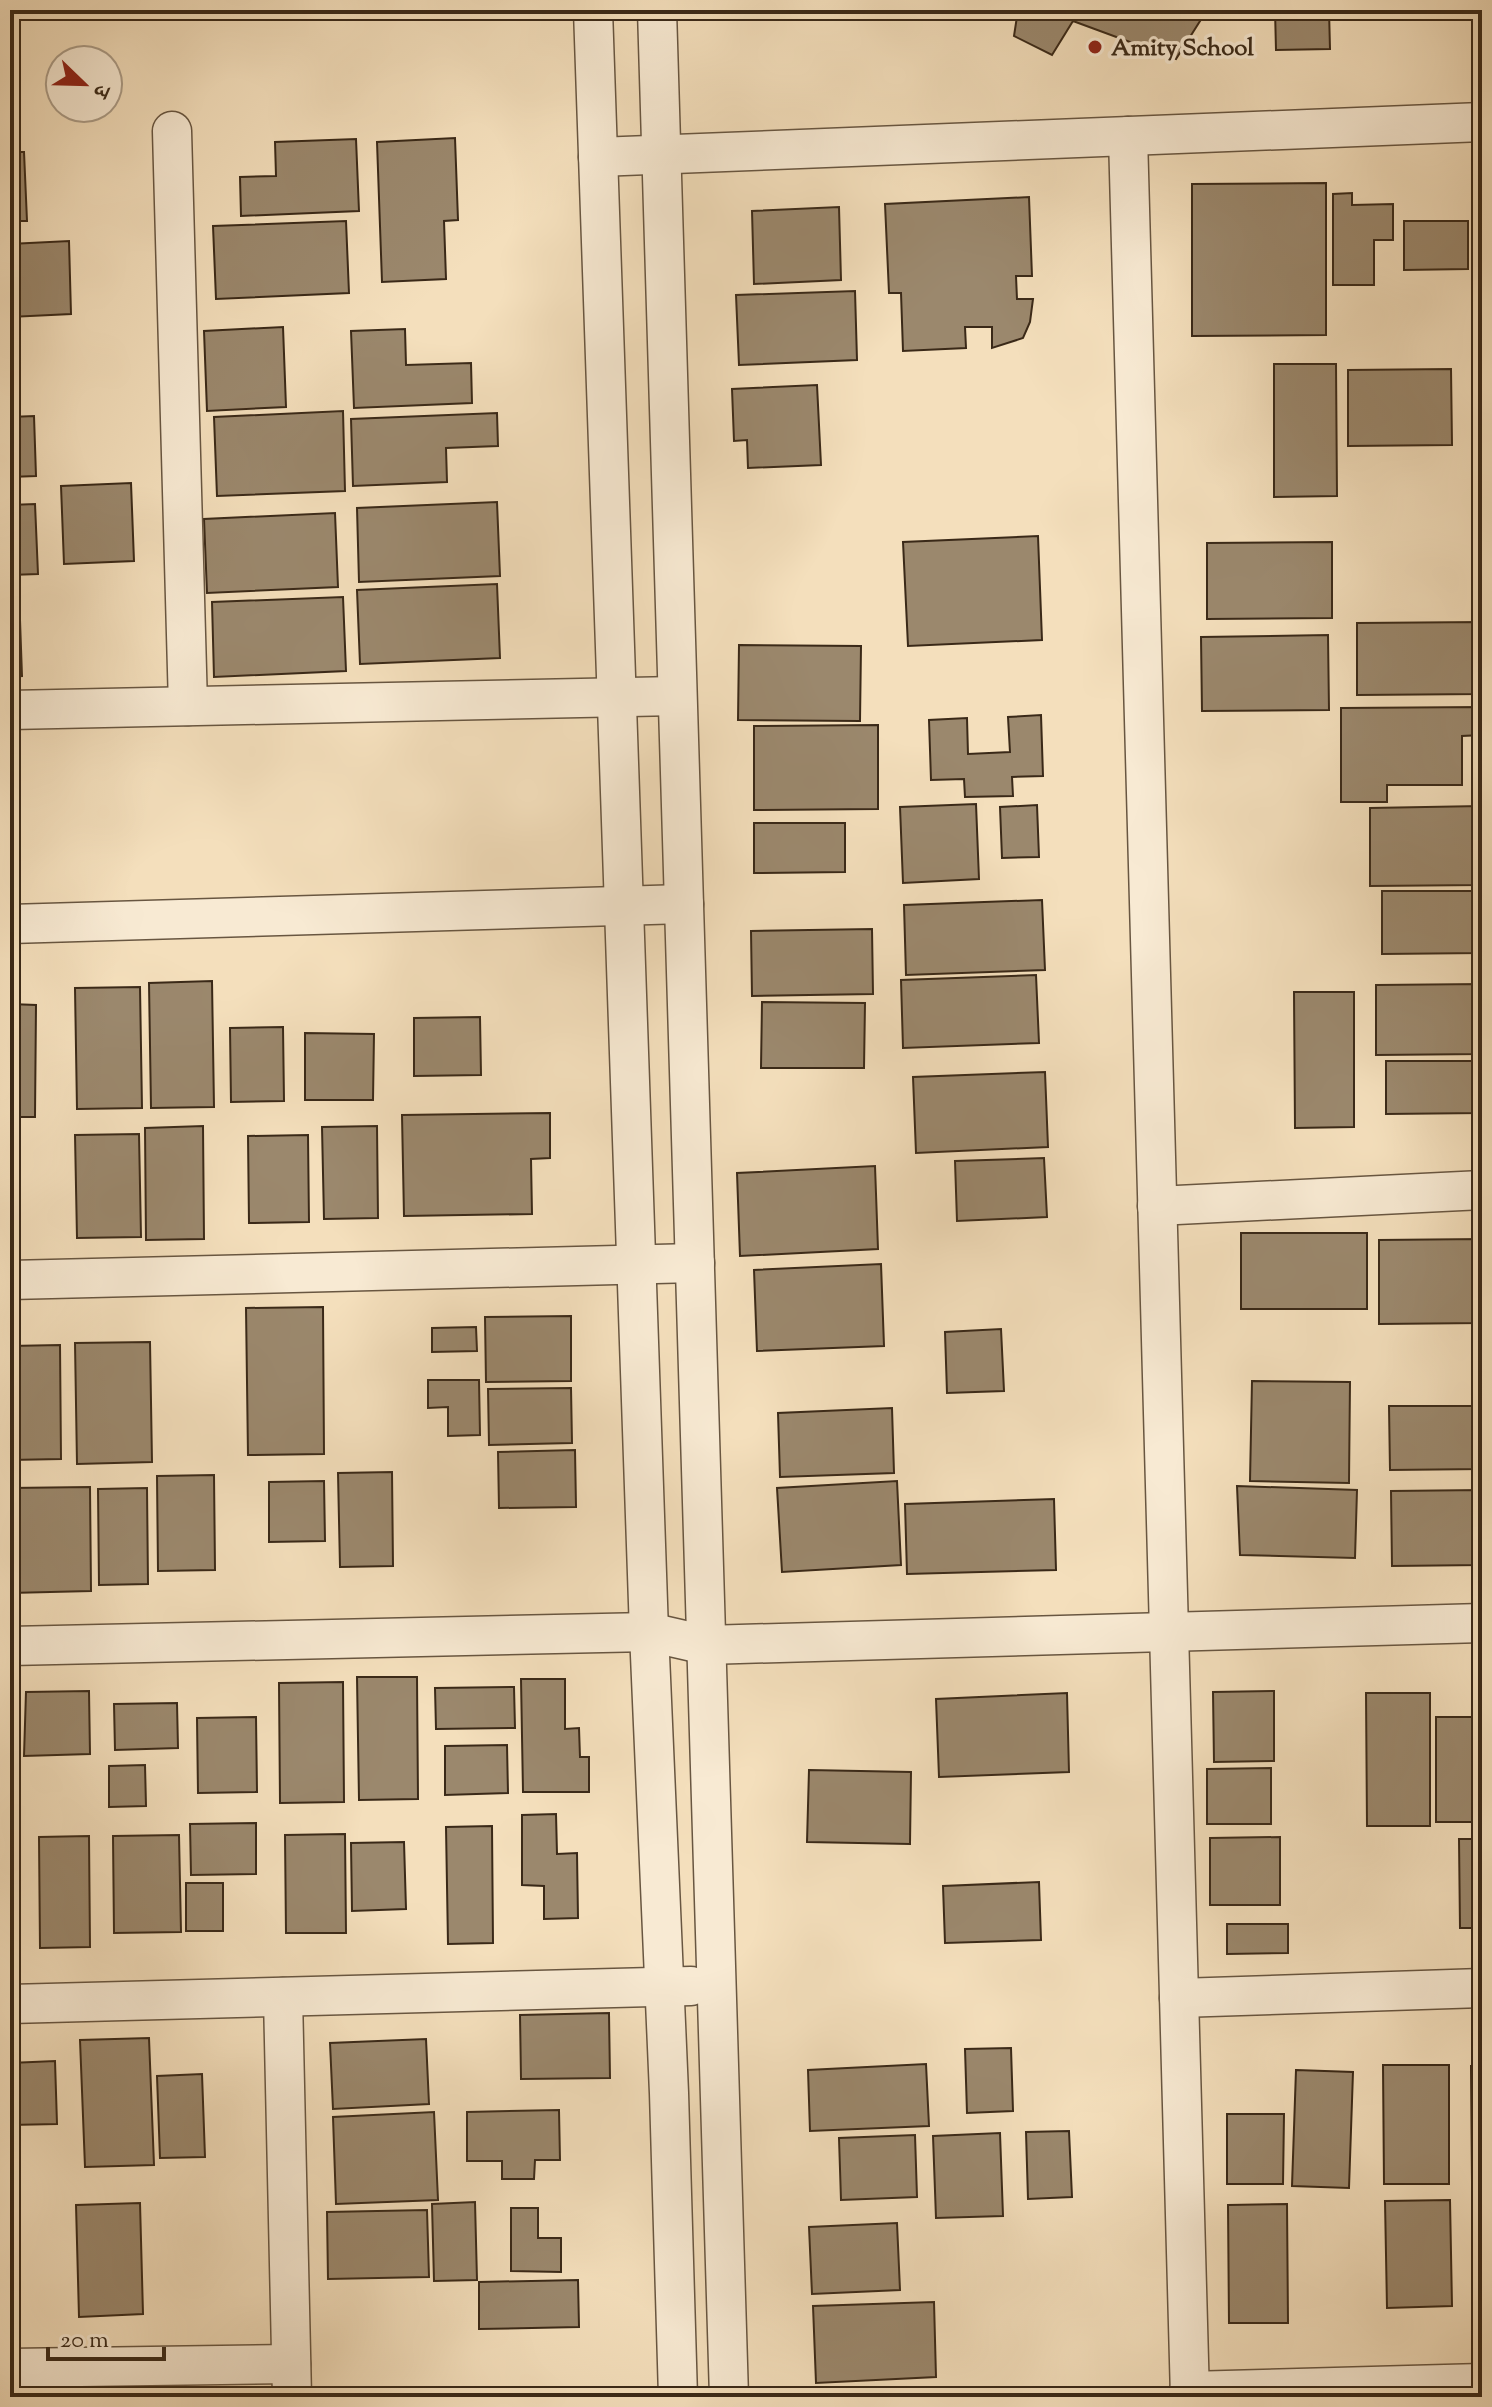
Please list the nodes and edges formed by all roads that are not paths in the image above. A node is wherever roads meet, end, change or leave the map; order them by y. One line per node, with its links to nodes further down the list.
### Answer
1 (593, 10): 7 (street)
2 (657, 10): 6 (street)
3 (1482, 122): 5 (street)
4 (172, 131): 10 (street)
5 (1128, 136): 6 (street); 16 (street)
6 (661, 155): 7 (street); 8 (street)
7 (598, 157): 9 (street)
8 (677, 696): 9 (street); 12 (street)
9 (618, 697): 10 (street); 13 (street)
10 (188, 706): 11 (street)
11 (10, 710)
12 (684, 904): 13 (street); 17 (street)
13 (626, 905): 14 (street); 18 (street)
14 (10, 924)
15 (1482, 1190): 16 (street)
16 (1157, 1206): 22 (street)
17 (695, 1263): 18 (street); 23 (street)
18 (637, 1265): 19 (street); 21 (street)
19 (10, 1280)
20 (1482, 1623): 22 (street)
21 (649, 1632): 23 (street); 24 (street); 26 (street)
22 (1169, 1632): 23 (street); 29 (street)
23 (706, 1645): 25 (street)
24 (10, 1646)
25 (716, 1985): 26 (street); 36 (street)
26 (665, 1986): 28 (street); 35 (street)
27 (1482, 1988): 29 (street)
28 (283, 1997): 30 (street); 32 (street)
29 (1179, 1998): 34 (street)
30 (10, 2004)
31 (10, 2368): 32 (street)
32 (291, 2380)
33 (1482, 2383): 34 (street)
34 (1189, 2394)
35 (678, 2397)
36 (729, 2397)

